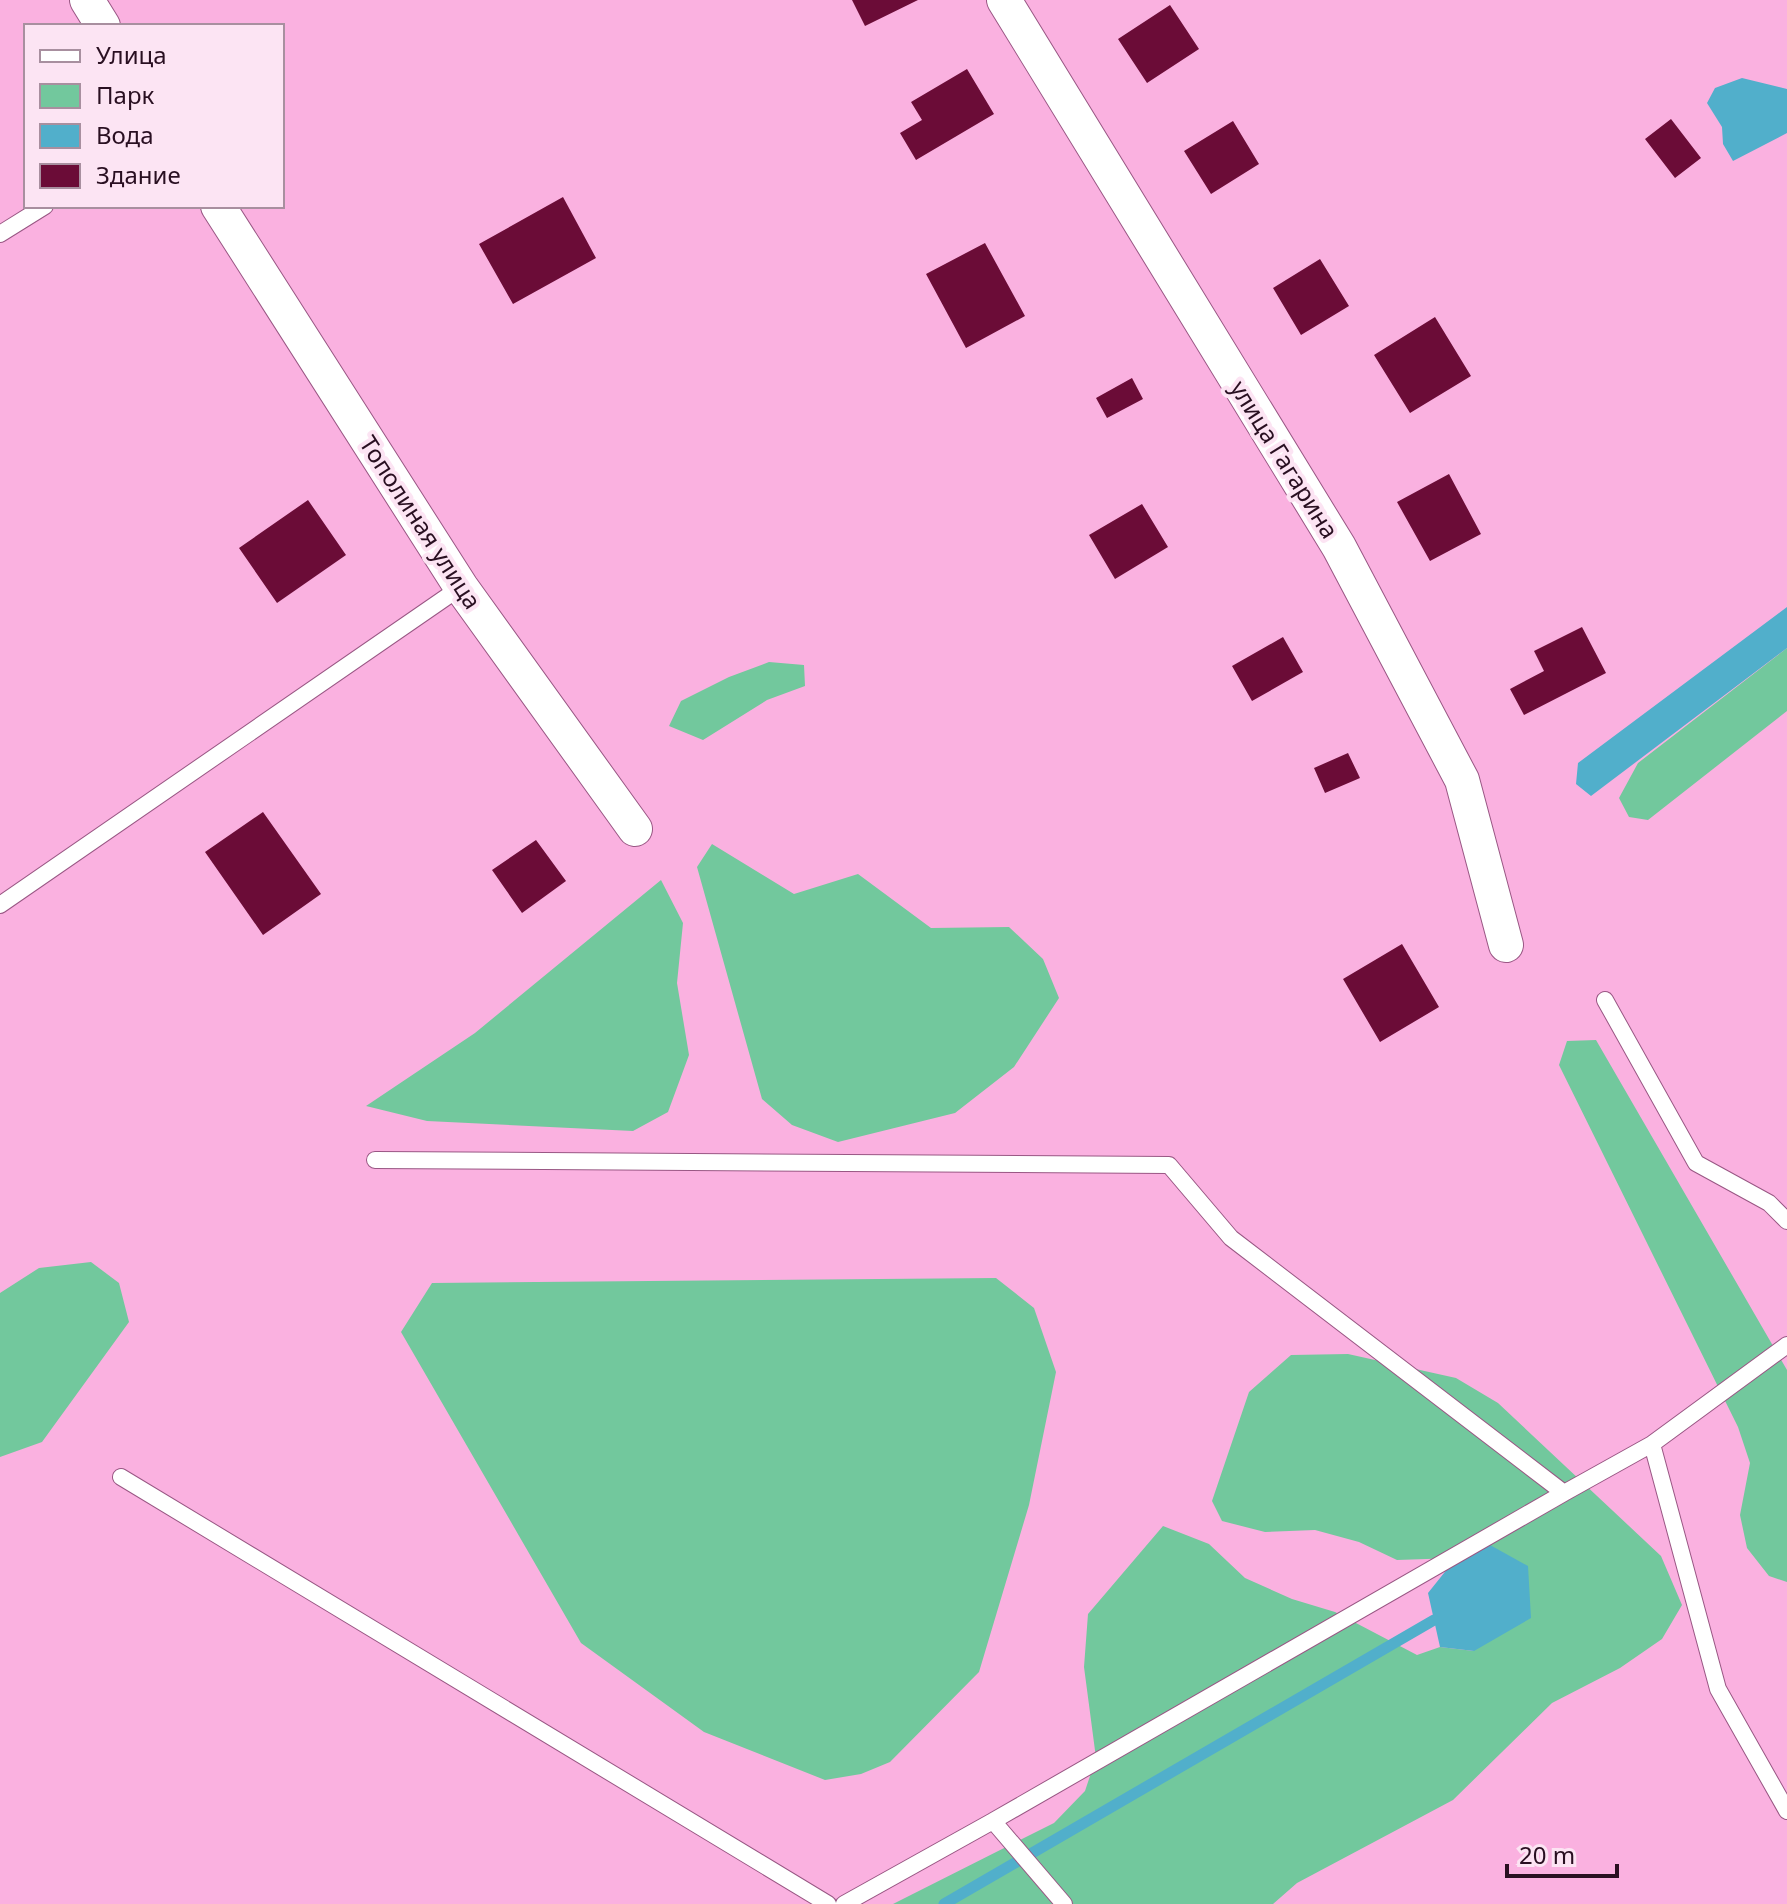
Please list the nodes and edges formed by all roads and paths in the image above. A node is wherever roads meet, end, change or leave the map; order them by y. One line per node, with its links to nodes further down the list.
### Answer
1 (87, 0): 3 (street)
2 (1004, 0): 10 (street, улица Гагарина)
3 (102, 24)
4 (42, 208): 6 (lane)
5 (219, 208): 7 (street, Тополиная улица)
6 (0, 234)
7 (461, 587): 8 (street, Тополиная улица); 9 (lane)
8 (635, 829)
9 (0, 905)
10 (1506, 945)
11 (1605, 1000): 13 (lane)
12 (375, 1160): 17 (lane)
13 (1787, 1221)
14 (1787, 1345): 15 (lane)
15 (1652, 1444): 17 (lane); 18 (lane)
16 (121, 1477): 20 (lane)
17 (1564, 1493): 19 (lane)
18 (1787, 1811)
19 (993, 1821): 21 (lane); 22 (lane)
20 (828, 1904)
21 (844, 1904)
22 (1064, 1904)

